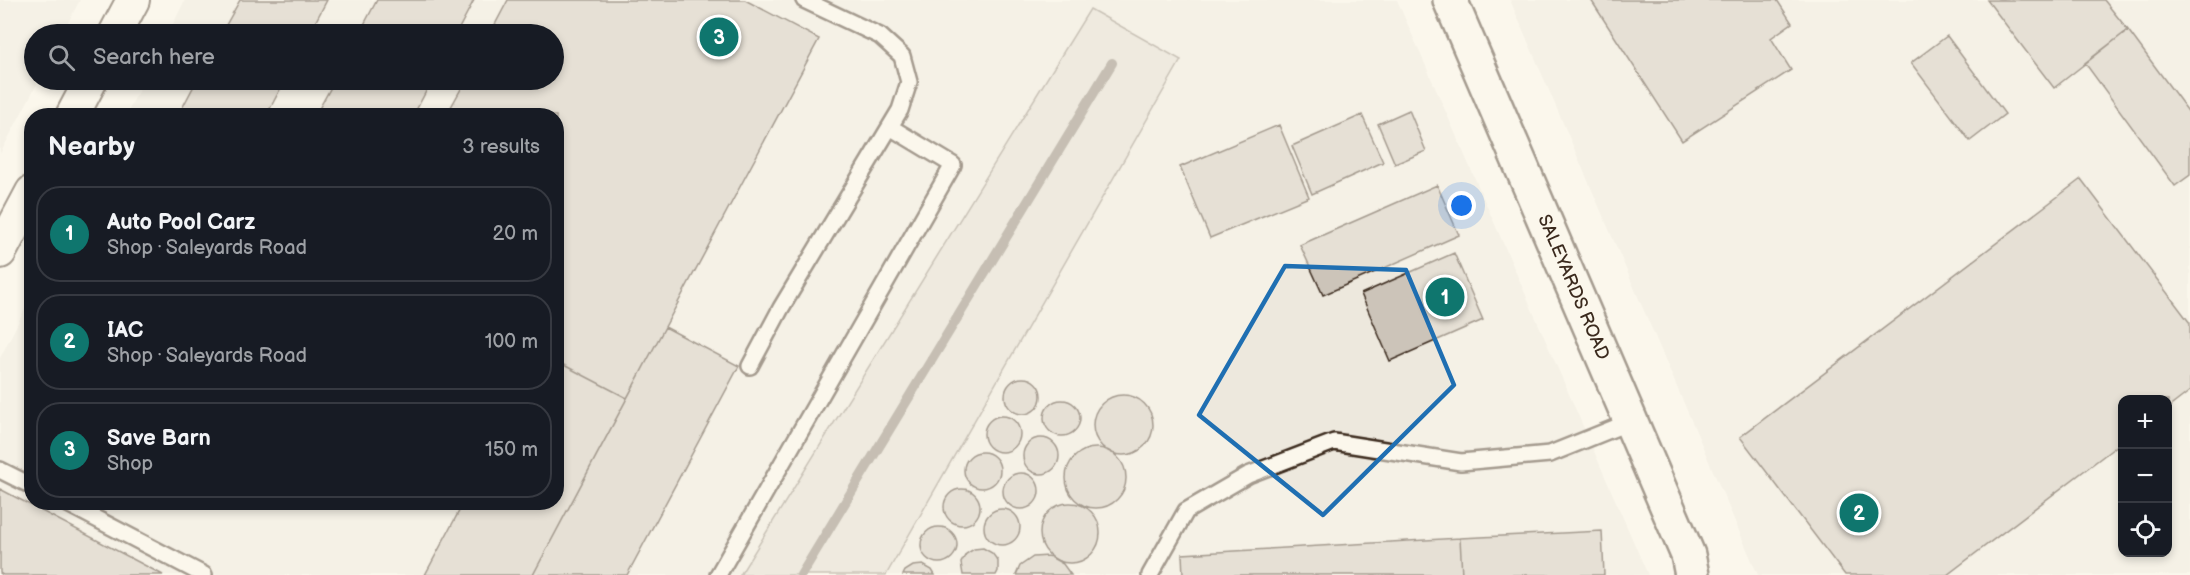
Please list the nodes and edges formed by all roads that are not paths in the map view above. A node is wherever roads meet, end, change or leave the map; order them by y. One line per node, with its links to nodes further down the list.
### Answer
1 (133, 0): 6 (street)
2 (804, 0): 5 (lane)
3 (831, 0): 5 (lane)
4 (1450, 0): 13 (main road, SALEYARDS ROAD)
5 (844, 19): 9 (lane)
6 (120, 24)
7 (86, 90): 8 (street)
8 (76, 108)
9 (890, 127): 12 (lane); 18 (lane)
10 (24, 207): 11 (street)
11 (0, 252)
12 (750, 366)
13 (1632, 421): 19 (lane); 20 (main road, SALEYARDS ROAD)
14 (0, 470): 15 (lane)
15 (24, 482)
16 (79, 510): 17 (lane)
17 (204, 575)
18 (718, 575)
19 (1150, 575)
20 (1692, 575)

